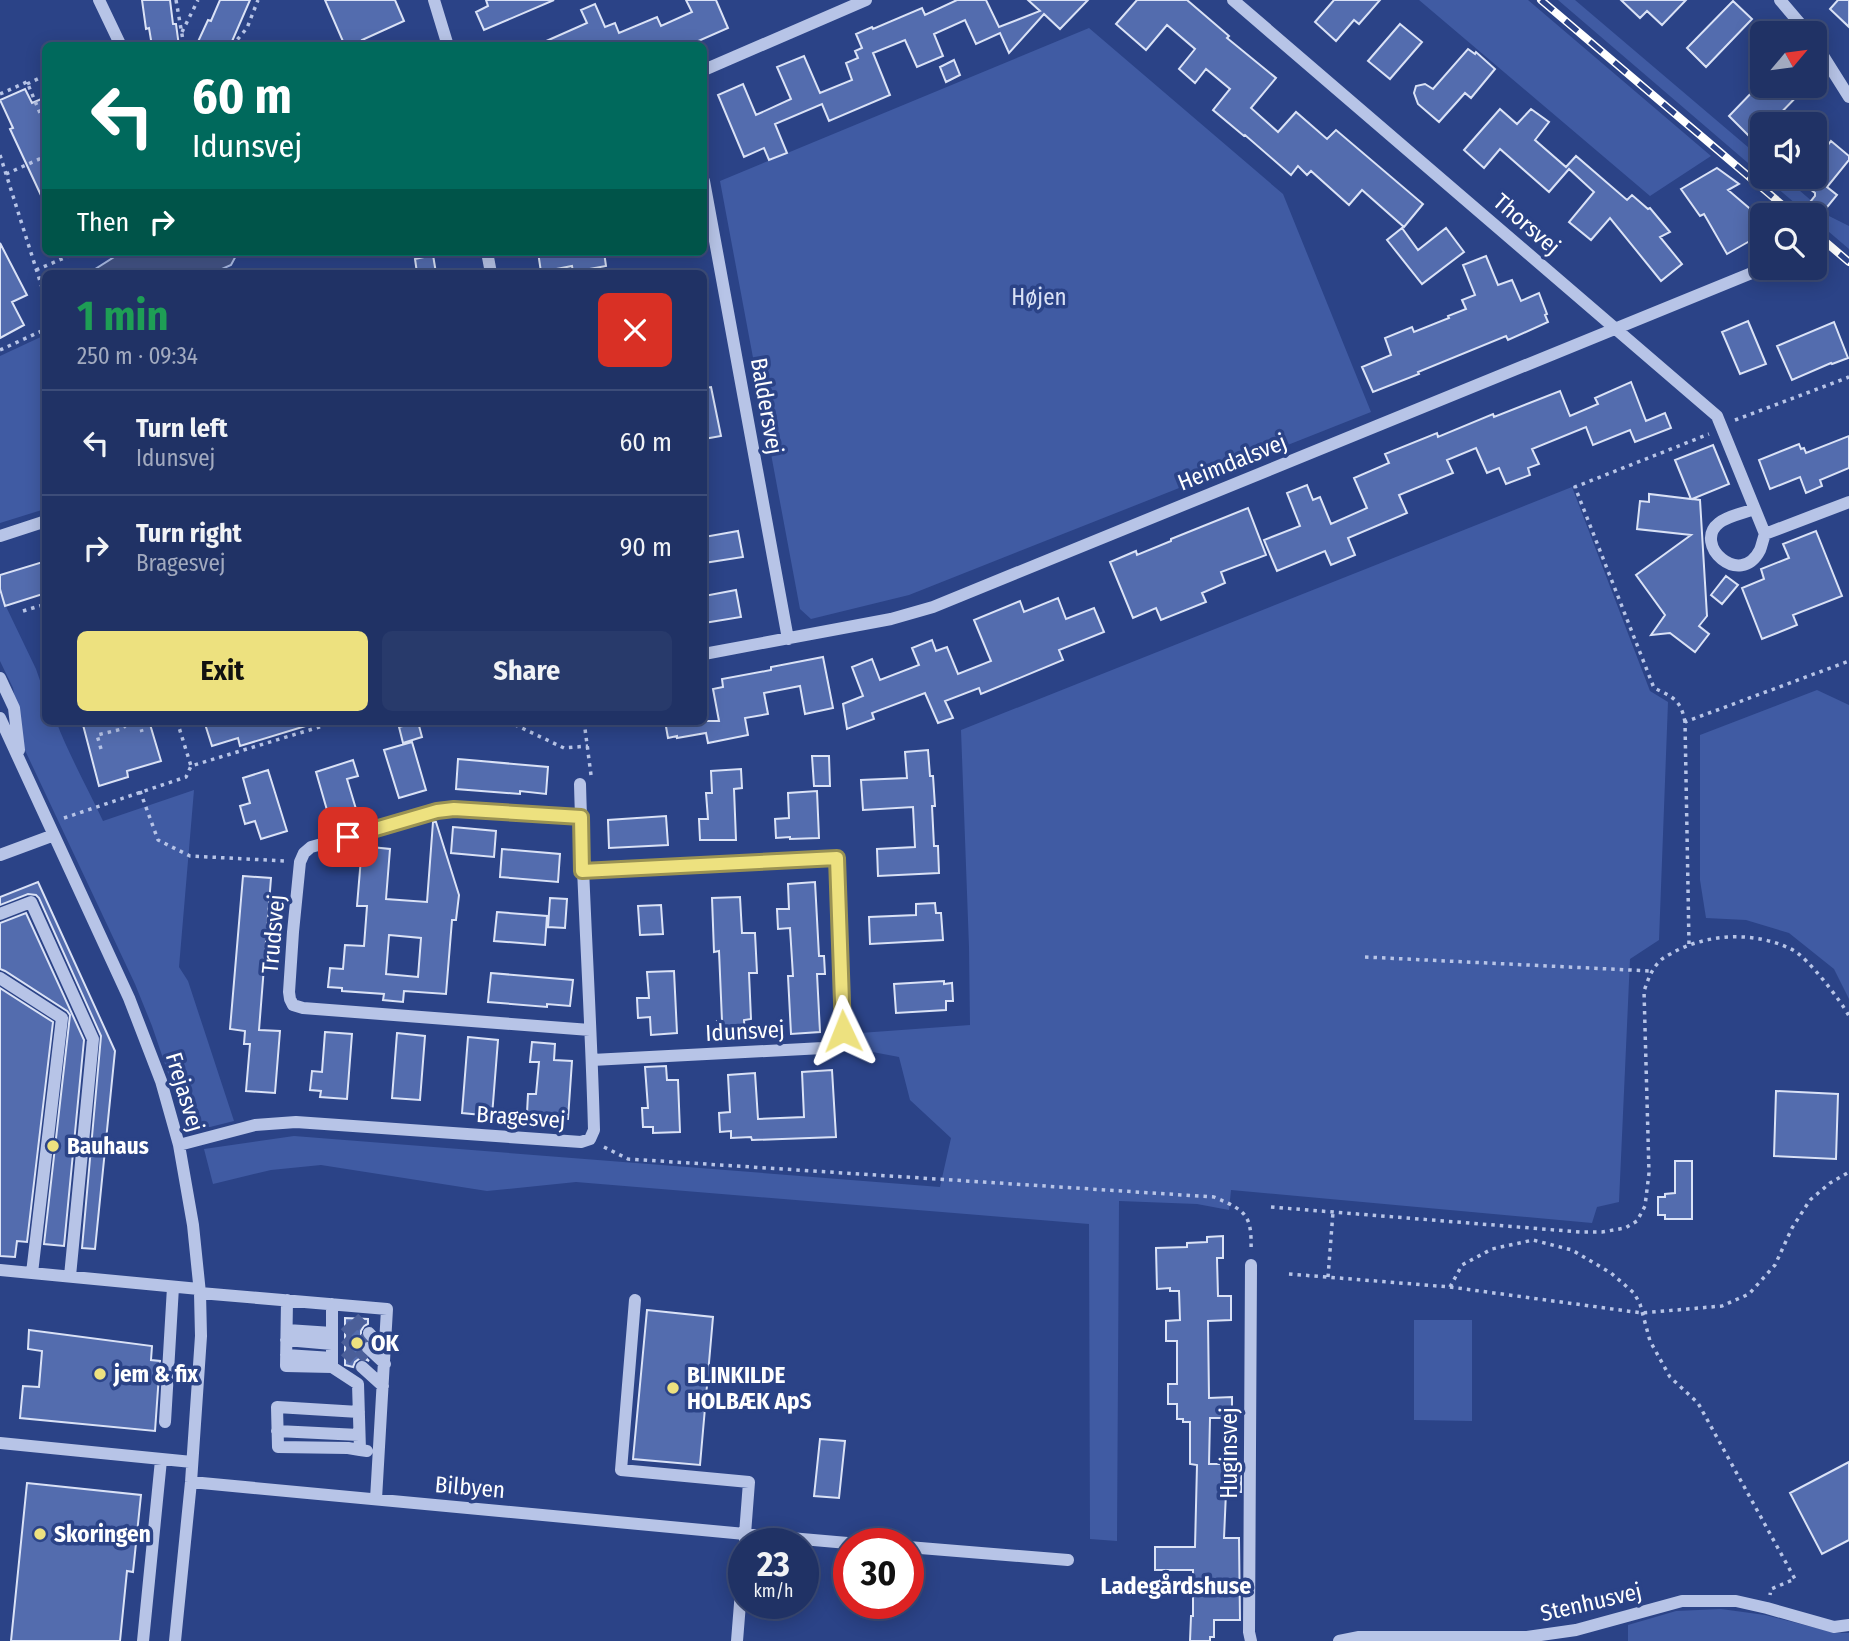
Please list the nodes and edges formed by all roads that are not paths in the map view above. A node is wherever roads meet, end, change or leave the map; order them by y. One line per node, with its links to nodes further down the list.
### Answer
1 (99, 0): 7 (street)
2 (434, 0): 8 (street)
3 (866, 0): 10 (street)
4 (1234, 0): 14 (street, Thorsvej)
5 (1780, 0): 6 (street)
6 (1798, 21)
7 (119, 42)
8 (448, 42)
9 (1827, 62): 11 (street)
10 (707, 70)
11 (1849, 97)
12 (707, 197): 20 (street, Baldersvej)
13 (1750, 274): 14 (street, Heimdalsvej)
14 (1617, 328): 16 (street, Thorsvej); 20 (street, Heimdalsvej)
15 (1849, 502): 18 (street)
16 (1754, 509): 18 (street, Thorsvej); 18 (street)
17 (42, 522): 19 (street)
18 (1765, 534)
19 (0, 536)
20 (788, 639): 21 (street, Heimdalsvej)
21 (707, 653)
22 (0, 677): 24 (street, Frejasvej)
23 (0, 718): 24 (street, Frejasvej)
24 (20, 761): 27 (street, Frejasvej)
25 (580, 784): 26 (street, Bragesvej)
26 (581, 817): 29 (street, Bragesvej); 32 (street, Trudsvej)
27 (51, 829): 28 (street); 34 (street, Frejasvej)
28 (0, 855)
29 (582, 871): 32 (street, Bragesvej); 33 (street, Idunsvej)
30 (0, 914): 38 (street)
31 (0, 978): 37 (street)
32 (590, 1030): 33 (street, Bragesvej)
33 (592, 1060): 34 (street, Bragesvej)
34 (179, 1145): 40 (street, Frejasvej)
35 (1251, 1265): 69 (street, Huginsvej)
36 (0, 1270): 37 (street)
37 (32, 1273): 38 (street)
38 (70, 1276): 39 (street)
39 (173, 1287): 40 (street); 50 (street)
40 (200, 1291): 41 (street); 57 (street, Frejasvej)
41 (287, 1300): 43 (street); 45 (street)
42 (635, 1300): 60 (street)
43 (338, 1327): 45 (street); 46 (street); 47 (street)
44 (369, 1333): 46 (street)
45 (286, 1335): 47 (street)
46 (385, 1350): 48 (street)
47 (332, 1363): 49 (street)
48 (384, 1375): 48 (street); 55 (street)
49 (359, 1412): 51 (street); 52 (street)
50 (165, 1422)
51 (277, 1431): 52 (street); 54 (street)
52 (359, 1435): 54 (street)
53 (0, 1443): 56 (street)
54 (360, 1450): 55 (street)
55 (379, 1451): 59 (street)
56 (161, 1460): 57 (street); 66 (street)
57 (192, 1462): 58 (street, Frejasvej)
58 (191, 1482): 59 (street, Bilbyen); 67 (street, Frejasvej)
59 (376, 1499): 61 (street, Bilbyen)
60 (746, 1528)
61 (728, 1537)
62 (924, 1548): 63 (street)
63 (1068, 1560)
64 (739, 1619): 68 (street)
65 (1849, 1626): 70 (street, Stenhusvej)
66 (143, 1641)
67 (175, 1641)
68 (737, 1641)
69 (1251, 1641)
70 (1339, 1641)

